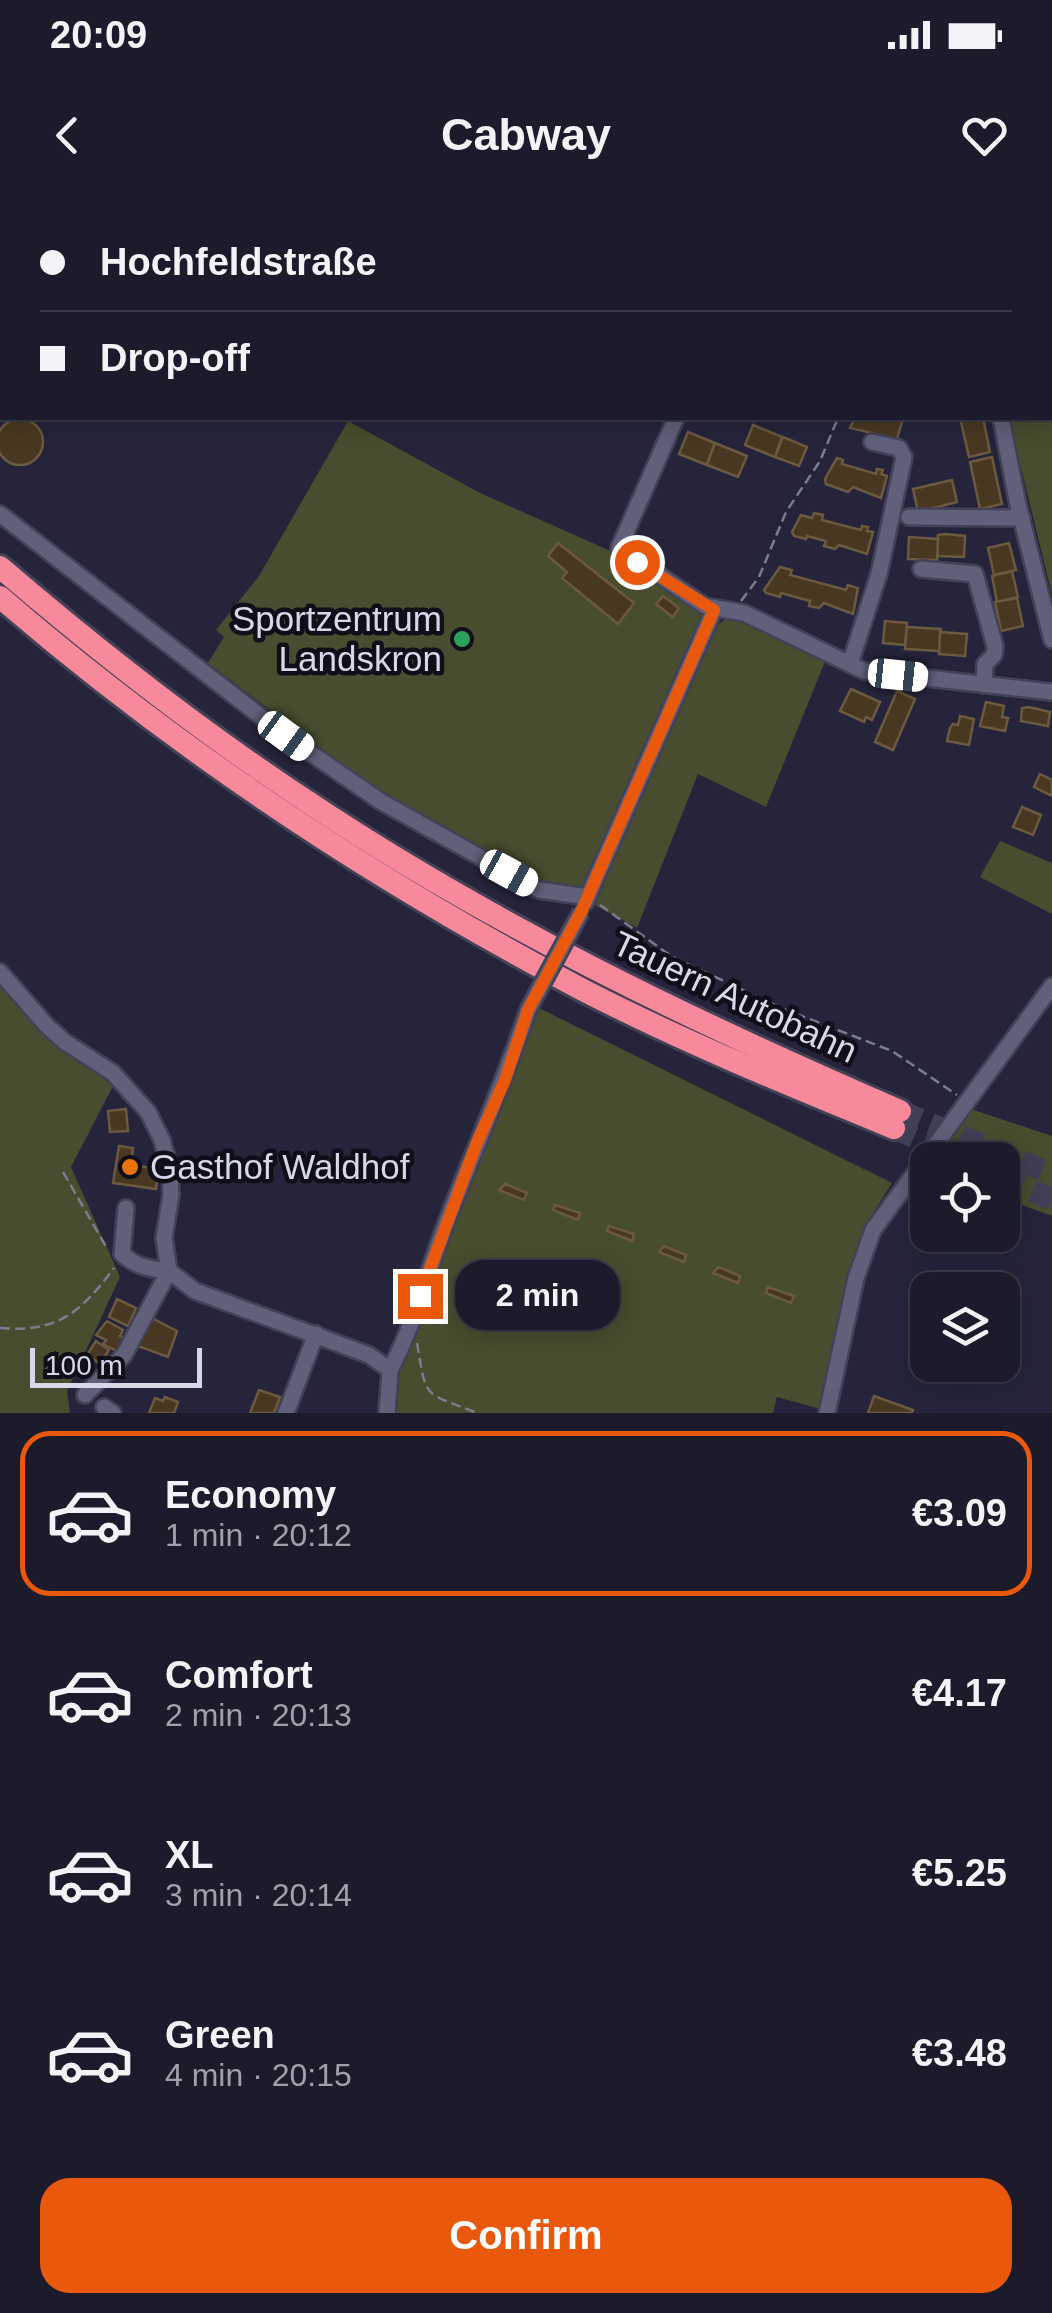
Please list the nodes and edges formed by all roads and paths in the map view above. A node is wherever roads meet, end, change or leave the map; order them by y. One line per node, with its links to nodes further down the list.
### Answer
1 (675, 420): 11 (street)
2 (837, 420): 12 (path)
3 (1002, 420): 7 (street)
4 (872, 442): 14 (street)
5 (0, 514): 17 (street)
6 (909, 516): 7 (street)
7 (1022, 518): 13 (street)
8 (0, 567): 10 (highway, Tauern Autobahn)
9 (921, 569): 15 (street)
10 (0, 597)
11 (714, 610): 12 (street); 17 (street)
12 (734, 612): 14 (street)
13 (1052, 640)
14 (850, 664): 15 (street)
15 (984, 684): 16 (street)
16 (1052, 692)
17 (584, 904): 20 (path); 27 (street, bridge)
18 (0, 972): 25 (street)
19 (1052, 986): 20 (street)
20 (967, 1102): 34 (street)
21 (63, 1172): 23 (path)
22 (126, 1208): 24 (street)
23 (108, 1248)
24 (126, 1258): 25 (street); 26 (path)
25 (169, 1270): 28 (street); 30 (street)
26 (0, 1328)
27 (408, 1330): 29 (street); 33 (path)
28 (316, 1334): 29 (street); 31 (street)
29 (390, 1370): 32 (street)
30 (84, 1395)
31 (286, 1413)
32 (387, 1413)
33 (476, 1413)
34 (827, 1413)

